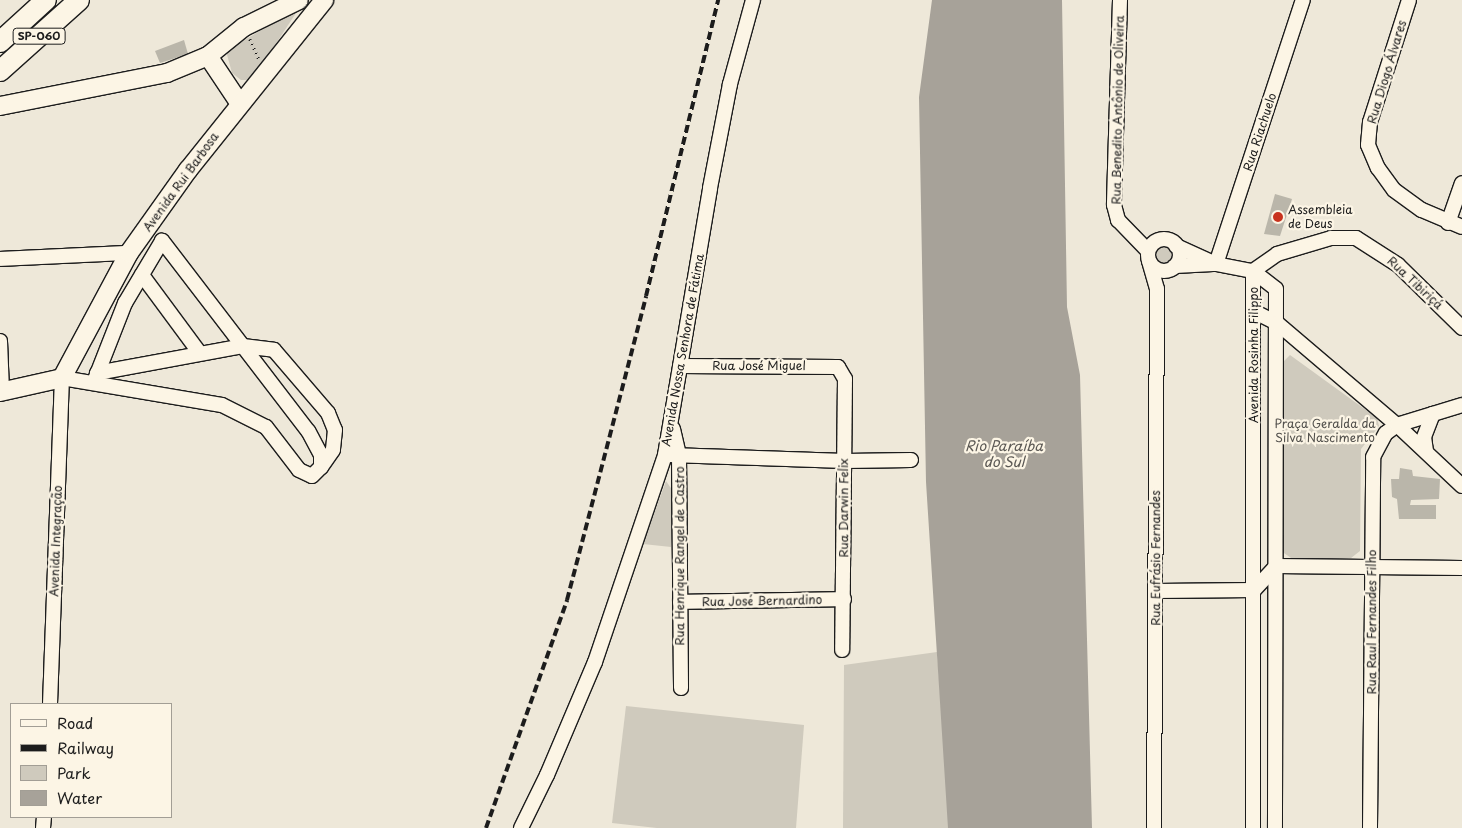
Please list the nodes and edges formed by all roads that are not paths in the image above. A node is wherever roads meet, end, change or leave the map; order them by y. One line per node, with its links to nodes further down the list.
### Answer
1 (46, 0): 9 (highway, SP-060)
2 (79, 0): 11 (highway, SP-060)
3 (299, 0): 10 (main road)
4 (324, 0): 12 (main road, Avenida Rui Barbosa)
5 (753, 0): 34 (street, Avenida Nossa Senhora de Fátima)
6 (1120, 0): 15 (street, Rua Benedito Antônio de Oliveira)
7 (1303, 0): 23 (street, Rua Riachuelo)
8 (1409, 0): 16 (street, Rua Diogo Álvares)
9 (0, 42)
10 (208, 56): 12 (main road); 13 (main road)
11 (0, 71)
12 (240, 104): 19 (main road, Avenida Rui Barbosa)
13 (0, 106)
14 (1462, 183): 16 (street)
15 (1118, 220): 17 (street); 20 (street)
16 (1455, 225)
17 (1159, 240): 18 (street); 20 (street)
18 (1176, 246): 23 (street); 24 (street)
19 (132, 249): 21 (street); 22 (street); 36 (main road, Avenida Rui Barbosa)
20 (1149, 256): 24 (street); 27 (street)
21 (151, 257): 26 (street); 32 (street)
22 (0, 259)
23 (1216, 264): 24 (street); 25 (street)
24 (1170, 268): 27 (street)
25 (1253, 271): 28 (street, Avenida Rosinha Filippo); 29 (street, Avenida Rosinha Filippo); 30 (street, Rua Tibiriçá)
26 (142, 275): 33 (street); 37 (street)
27 (1158, 289): 52 (street, Rua Eufrásio Fernandes)
28 (1254, 312): 29 (street); 51 (street, Avenida Rosinha Filippo)
29 (1277, 323): 41 (street); 48 (street, Avenida Rosinha Filippo)
30 (1462, 328)
31 (0, 341): 38 (street)
32 (243, 346): 33 (street); 46 (street); 46 (street)
33 (199, 352): 37 (street)
34 (680, 366): 35 (street, Rua José Miguel); 43 (street, Avenida Nossa Senhora de Fátima)
35 (838, 367): 45 (street, Rua Darwin Felix)
36 (62, 378): 37 (street); 38 (main road); 57 (street, Avenida Integração)
37 (95, 378): 46 (street)
38 (1, 392)
39 (1462, 405): 40 (street)
40 (1433, 414): 41 (street); 42 (street)
41 (1398, 425): 42 (street); 49 (street, Rua Raul Fernandes Filho)
42 (1426, 451): 47 (street)
43 (672, 455): 45 (street); 54 (street, Rua Henrique Rangel de Castro); 58 (street, Avenida Nossa Senhora de Fátima)
44 (912, 460): 45 (street)
45 (845, 461): 53 (street, Rua Darwin Felix)
46 (321, 467)
47 (1462, 486)
48 (1276, 566): 49 (street); 51 (street); 61 (street, Avenida Rosinha Filippo)
49 (1372, 567): 50 (street); 63 (street, Rua Raul Fernandes Filho)
50 (1462, 568)
51 (1254, 590): 52 (street); 60 (street, Avenida Rosinha Filippo)
52 (1156, 591): 59 (street, Rua Eufrásio Fernandes)
53 (844, 599): 54 (street, Rua José Bernardino); 55 (street, Rua Darwin Felix)
54 (680, 602): 56 (street, Rua Henrique Rangel de Castro)
55 (842, 650)
56 (681, 688)
57 (50, 703)
58 (521, 828)
59 (1154, 828)
60 (1253, 828): 61 (street)
61 (1275, 828): 62 (street)
62 (1280, 828)
63 (1370, 828)

